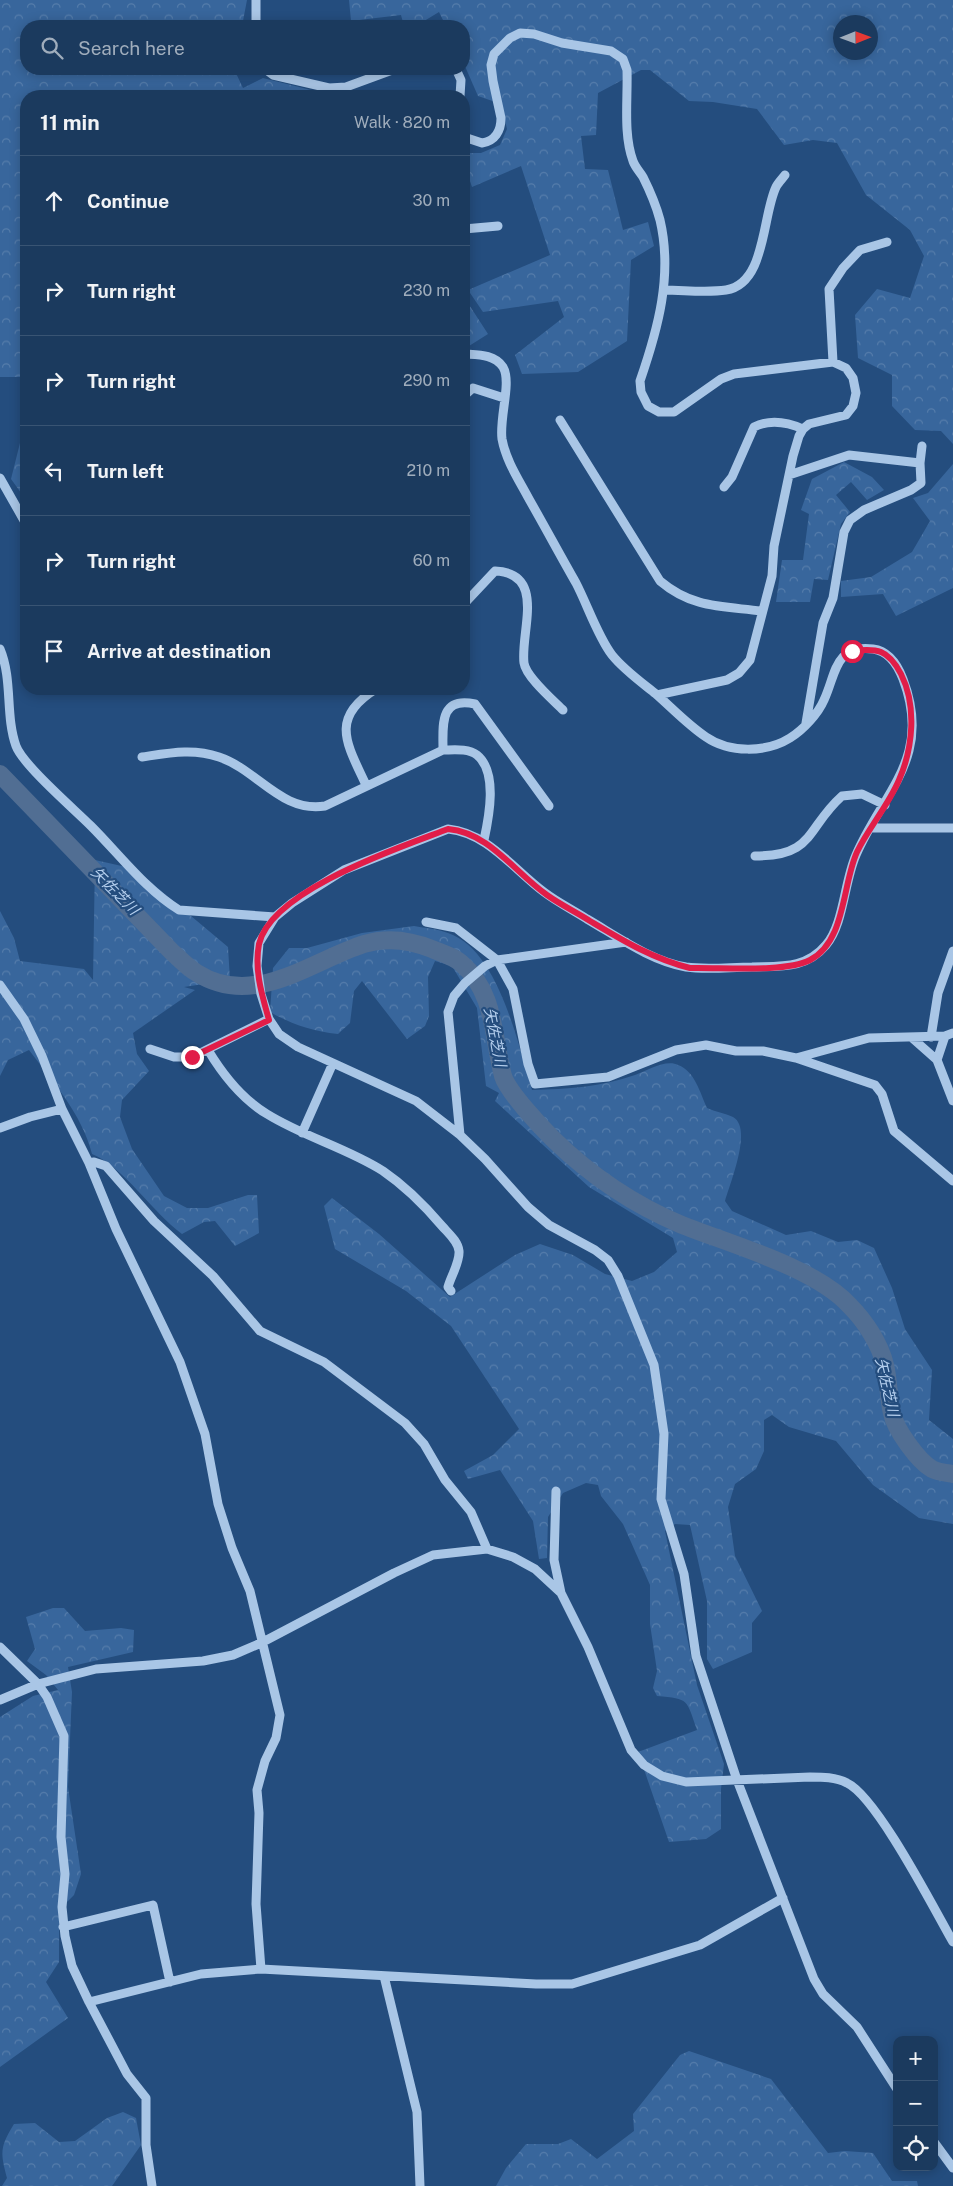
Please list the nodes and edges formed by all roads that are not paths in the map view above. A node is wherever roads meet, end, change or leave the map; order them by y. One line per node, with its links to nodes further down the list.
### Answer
1 (256, 0): 2 (street)
2 (256, 20)
3 (273, 75): 4 (street)
4 (379, 75)
5 (459, 75): 6 (street)
6 (460, 90)
7 (470, 139): 12 (street)
8 (786, 176): 12 (street)
9 (498, 226): 10 (street)
10 (470, 228)
11 (887, 242): 14 (street)
12 (664, 290): 14 (street)
13 (470, 354): 16 (street)
14 (833, 362): 18 (street)
15 (470, 391): 16 (street)
16 (504, 398): 29 (street)
17 (560, 420): 26 (street)
18 (803, 429): 21 (street); 23 (street)
19 (922, 446): 20 (street)
20 (920, 463): 21 (street); 31 (street)
21 (789, 475): 26 (street)
22 (0, 478): 24 (street)
23 (724, 486)
24 (20, 513)
25 (470, 598): 30 (street)
26 (761, 611): 29 (street)
27 (0, 649): 41 (street)
28 (366, 695): 34 (street)
29 (657, 695): 31 (street)
30 (563, 710)
31 (806, 724): 35 (street)
32 (443, 750): 34 (street); 36 (street); 39 (street)
33 (142, 757): 34 (street)
34 (366, 785)
35 (885, 805): 37 (street); 40 (street)
36 (549, 806)
37 (871, 828): 38 (street); 43 (street)
38 (953, 828)
39 (484, 840): 41 (street); 43 (street)
40 (755, 856)
41 (275, 917): 47 (street)
42 (426, 922): 45 (street)
43 (626, 942): 45 (street)
44 (953, 951): 49 (street)
45 (497, 960): 53 (street); 60 (street)
46 (0, 985): 57 (street)
47 (269, 1020): 52 (street); 55 (street)
48 (949, 1034): 49 (street); 54 (street)
49 (931, 1036): 50 (street)
50 (911, 1037): 53 (street); 54 (street)
51 (150, 1049): 52 (street)
52 (208, 1050): 59 (street)
53 (796, 1058): 62 (street)
54 (937, 1060): 56 (street)
55 (333, 1063): 59 (street); 60 (street)
56 (953, 1100)
57 (62, 1109): 58 (street); 61 (street)
58 (0, 1128)
59 (302, 1133): 63 (street)
60 (460, 1135): 71 (street)
61 (89, 1163): 65 (street); 67 (street)
62 (953, 1180)
63 (451, 1291)
64 (556, 1491): 66 (street)
65 (486, 1549): 66 (street); 67 (street)
66 (561, 1593): 71 (street)
67 (261, 1643): 69 (street); 75 (street)
68 (0, 1647): 69 (street)
69 (38, 1684): 70 (street); 73 (street)
70 (0, 1700)
71 (737, 1780): 72 (street); 74 (street)
72 (783, 1898): 76 (street); 79 (street)
73 (63, 1927): 77 (street); 78 (street)
74 (953, 1942)
75 (261, 1969): 76 (street); 77 (street)
76 (384, 1976): 83 (street)
77 (170, 1982): 78 (street)
78 (89, 2002): 82 (street)
79 (893, 2083)
80 (938, 2147): 81 (street)
81 (953, 2168)
82 (152, 2186)
83 (420, 2186)

